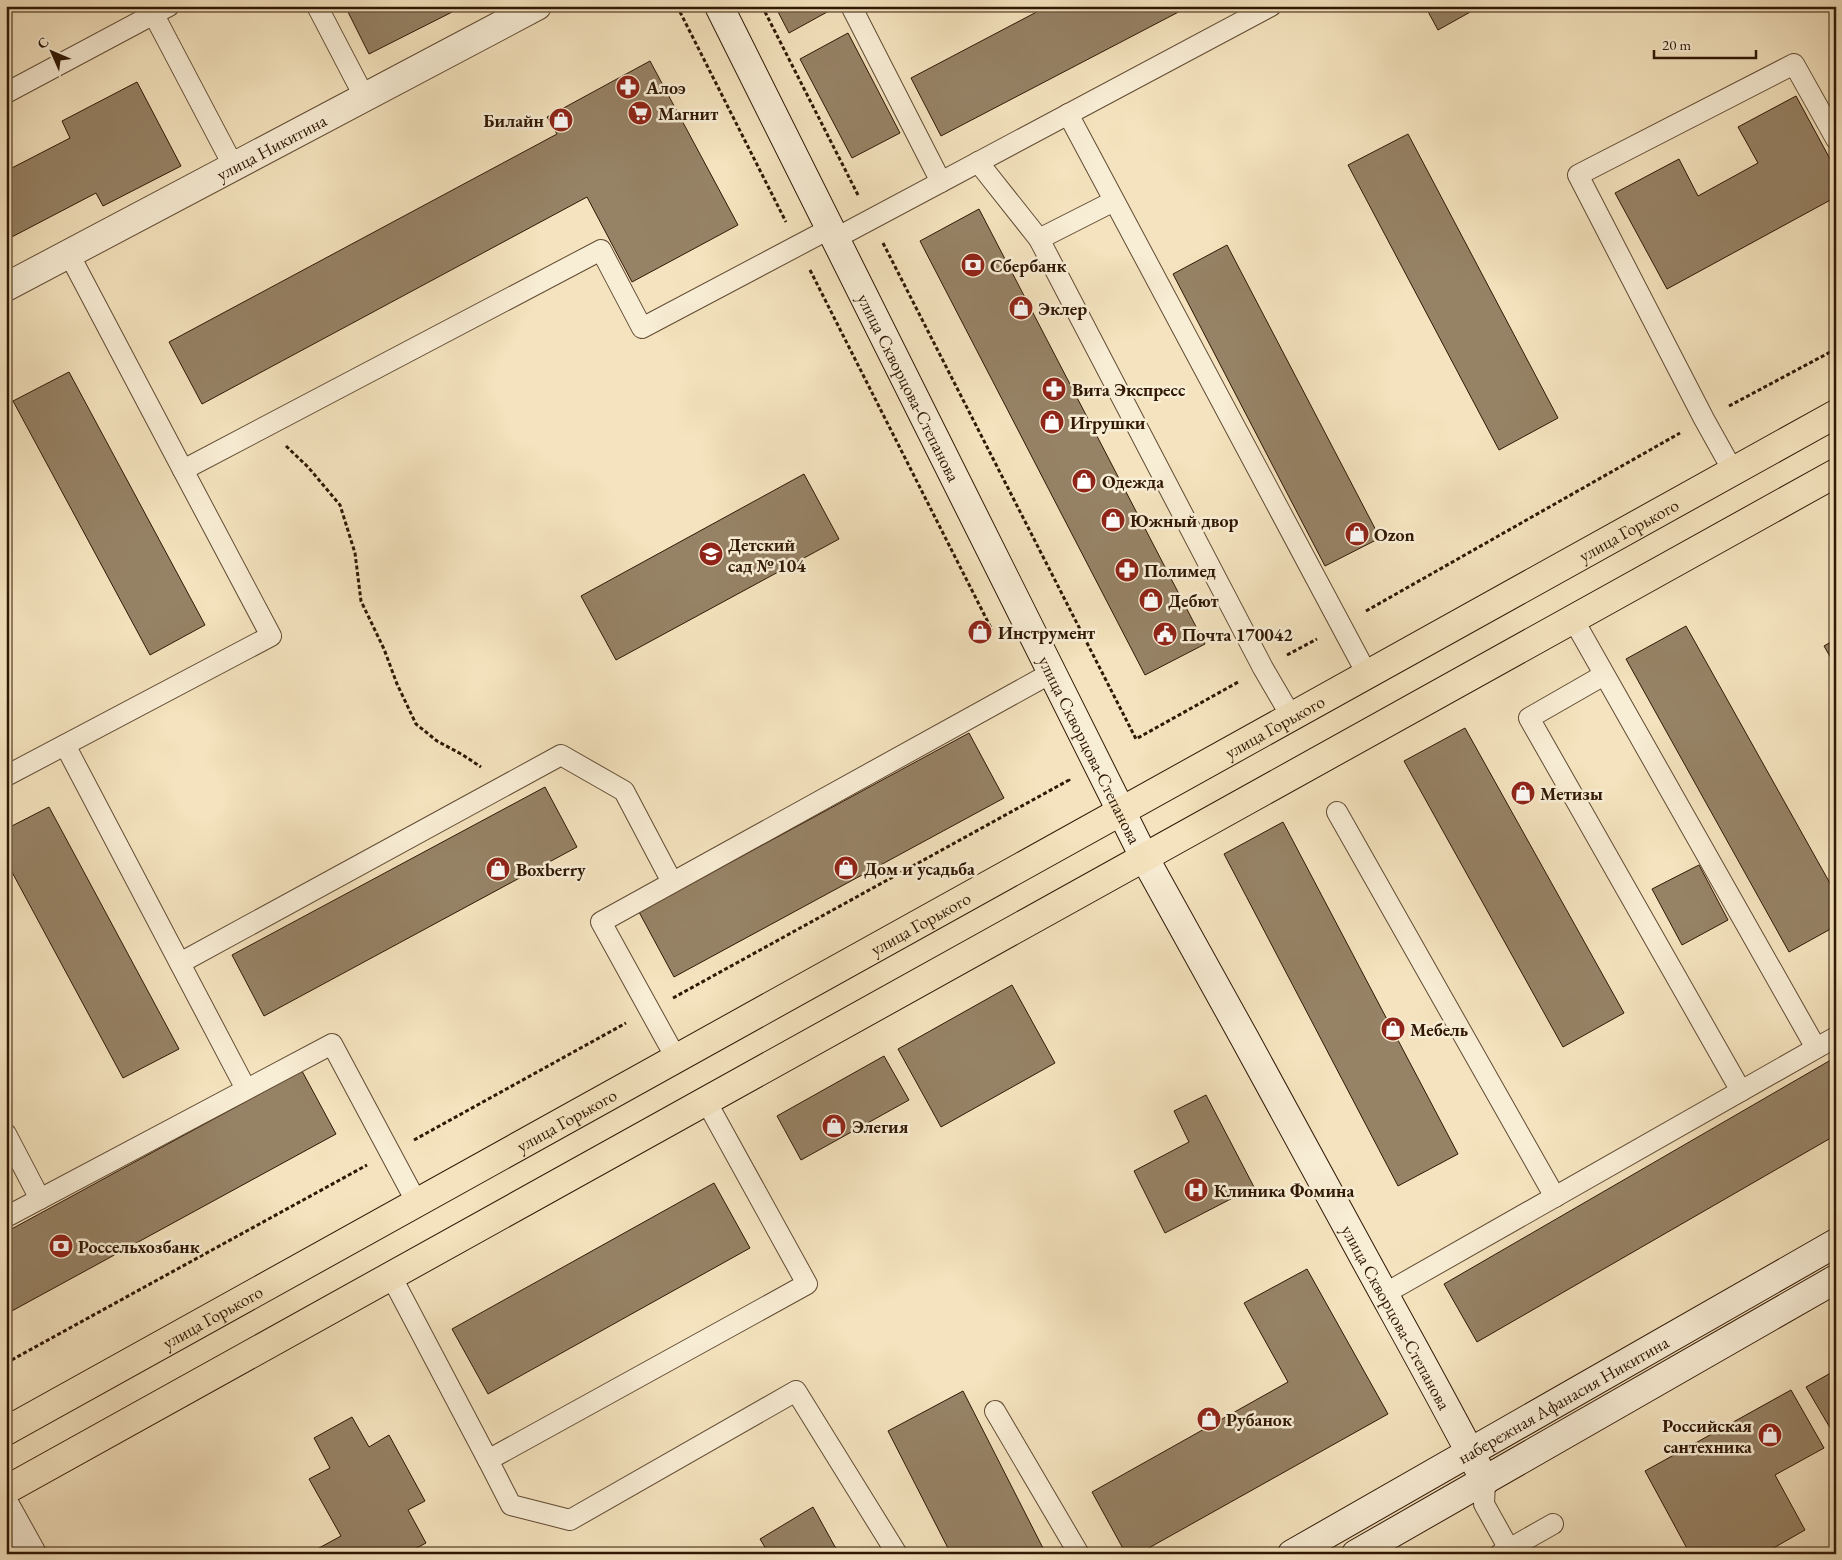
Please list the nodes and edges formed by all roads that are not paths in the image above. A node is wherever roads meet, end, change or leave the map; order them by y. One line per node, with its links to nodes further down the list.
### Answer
1 (317, 6): 8 (lane)
2 (538, 6): 8 (street, улица Никитина)
3 (719, 6): 15 (street, улица Скворцова-Степанова)
4 (851, 6): 13 (lane)
5 (1271, 6): 9 (lane)
6 (162, 10): 7 (lane); 12 (lane)
7 (7, 89)
8 (365, 98): 12 (street, улица Никитина)
9 (1068, 114): 11 (lane); 14 (lane)
10 (1836, 139): 21 (lane)
11 (978, 162): 13 (lane); 16 (lane)
12 (234, 167): 17 (street, улица Никитина)
13 (941, 182): 15 (lane)
14 (1114, 201): 16 (lane); 25 (lane)
15 (833, 233): 20 (lane); 24 (street, улица Скворцова-Степанова)
16 (1040, 239): 27 (lane)
17 (69, 254): 18 (street, улица Никитина); 20 (lane)
18 (6, 287)
19 (1836, 414): 21 (main road, улица Горького)
20 (183, 470): 28 (lane)
21 (1733, 471): 25 (main road, улица Горького)
22 (1836, 473): 23 (main road)
23 (1573, 619): 26 (lane); 32 (main road)
24 (1053, 672): 30 (street, улица Скворцова-Степанова); 33 (lane)
25 (1367, 674): 27 (main road, улица Горького)
26 (1604, 675): 36 (lane); 39 (lane)
27 (1291, 716): 30 (main road, улица Горького)
28 (64, 745): 29 (lane); 34 (lane)
29 (6, 776)
30 (1122, 810): 32 (street, улица Скворцова-Степанова); 37 (main road, улица Горького)
31 (1337, 812): 42 (lane)
32 (1144, 857): 40 (main road); 49 (street, улица Скворцова-Степанова)
33 (672, 882): 34 (lane); 37 (lane)
34 (180, 964): 38 (lane)
35 (1836, 1037): 36 (lane)
36 (1816, 1048): 39 (lane)
37 (676, 1058): 44 (main road, улица Горького)
38 (246, 1089): 43 (lane); 44 (lane)
39 (1741, 1091): 42 (lane)
40 (706, 1100): 47 (main road); 53 (lane)
41 (6, 1134): 43 (lane)
42 (1555, 1197): 49 (lane)
43 (40, 1199): 45 (lane)
44 (417, 1203): 51 (main road, улица Горького)
45 (6, 1217)
46 (1836, 1243): 52 (street, набережная Афанасия Никитина)
47 (391, 1276): 53 (lane); 55 (main road)
48 (1836, 1280): 54 (street, набережная Афанасия Никитина)
49 (1384, 1294): 52 (street, улица Скворцова-Степанова)
50 (995, 1411): 61 (lane)
51 (6, 1432)
52 (1471, 1452): 54 (street, улица Скворцова-Степанова); 62 (street, набережная Афанасия Никитина)
53 (488, 1460): 60 (lane)
54 (1485, 1481): 58 (lane); 63 (street, набережная Афанасия Никитина)
55 (6, 1490)
56 (6, 1507): 59 (street)
57 (1553, 1524): 58 (lane)
58 (1504, 1551)
59 (32, 1554)
60 (897, 1554)
61 (1079, 1554)
62 (1292, 1554)
63 (1356, 1554)

